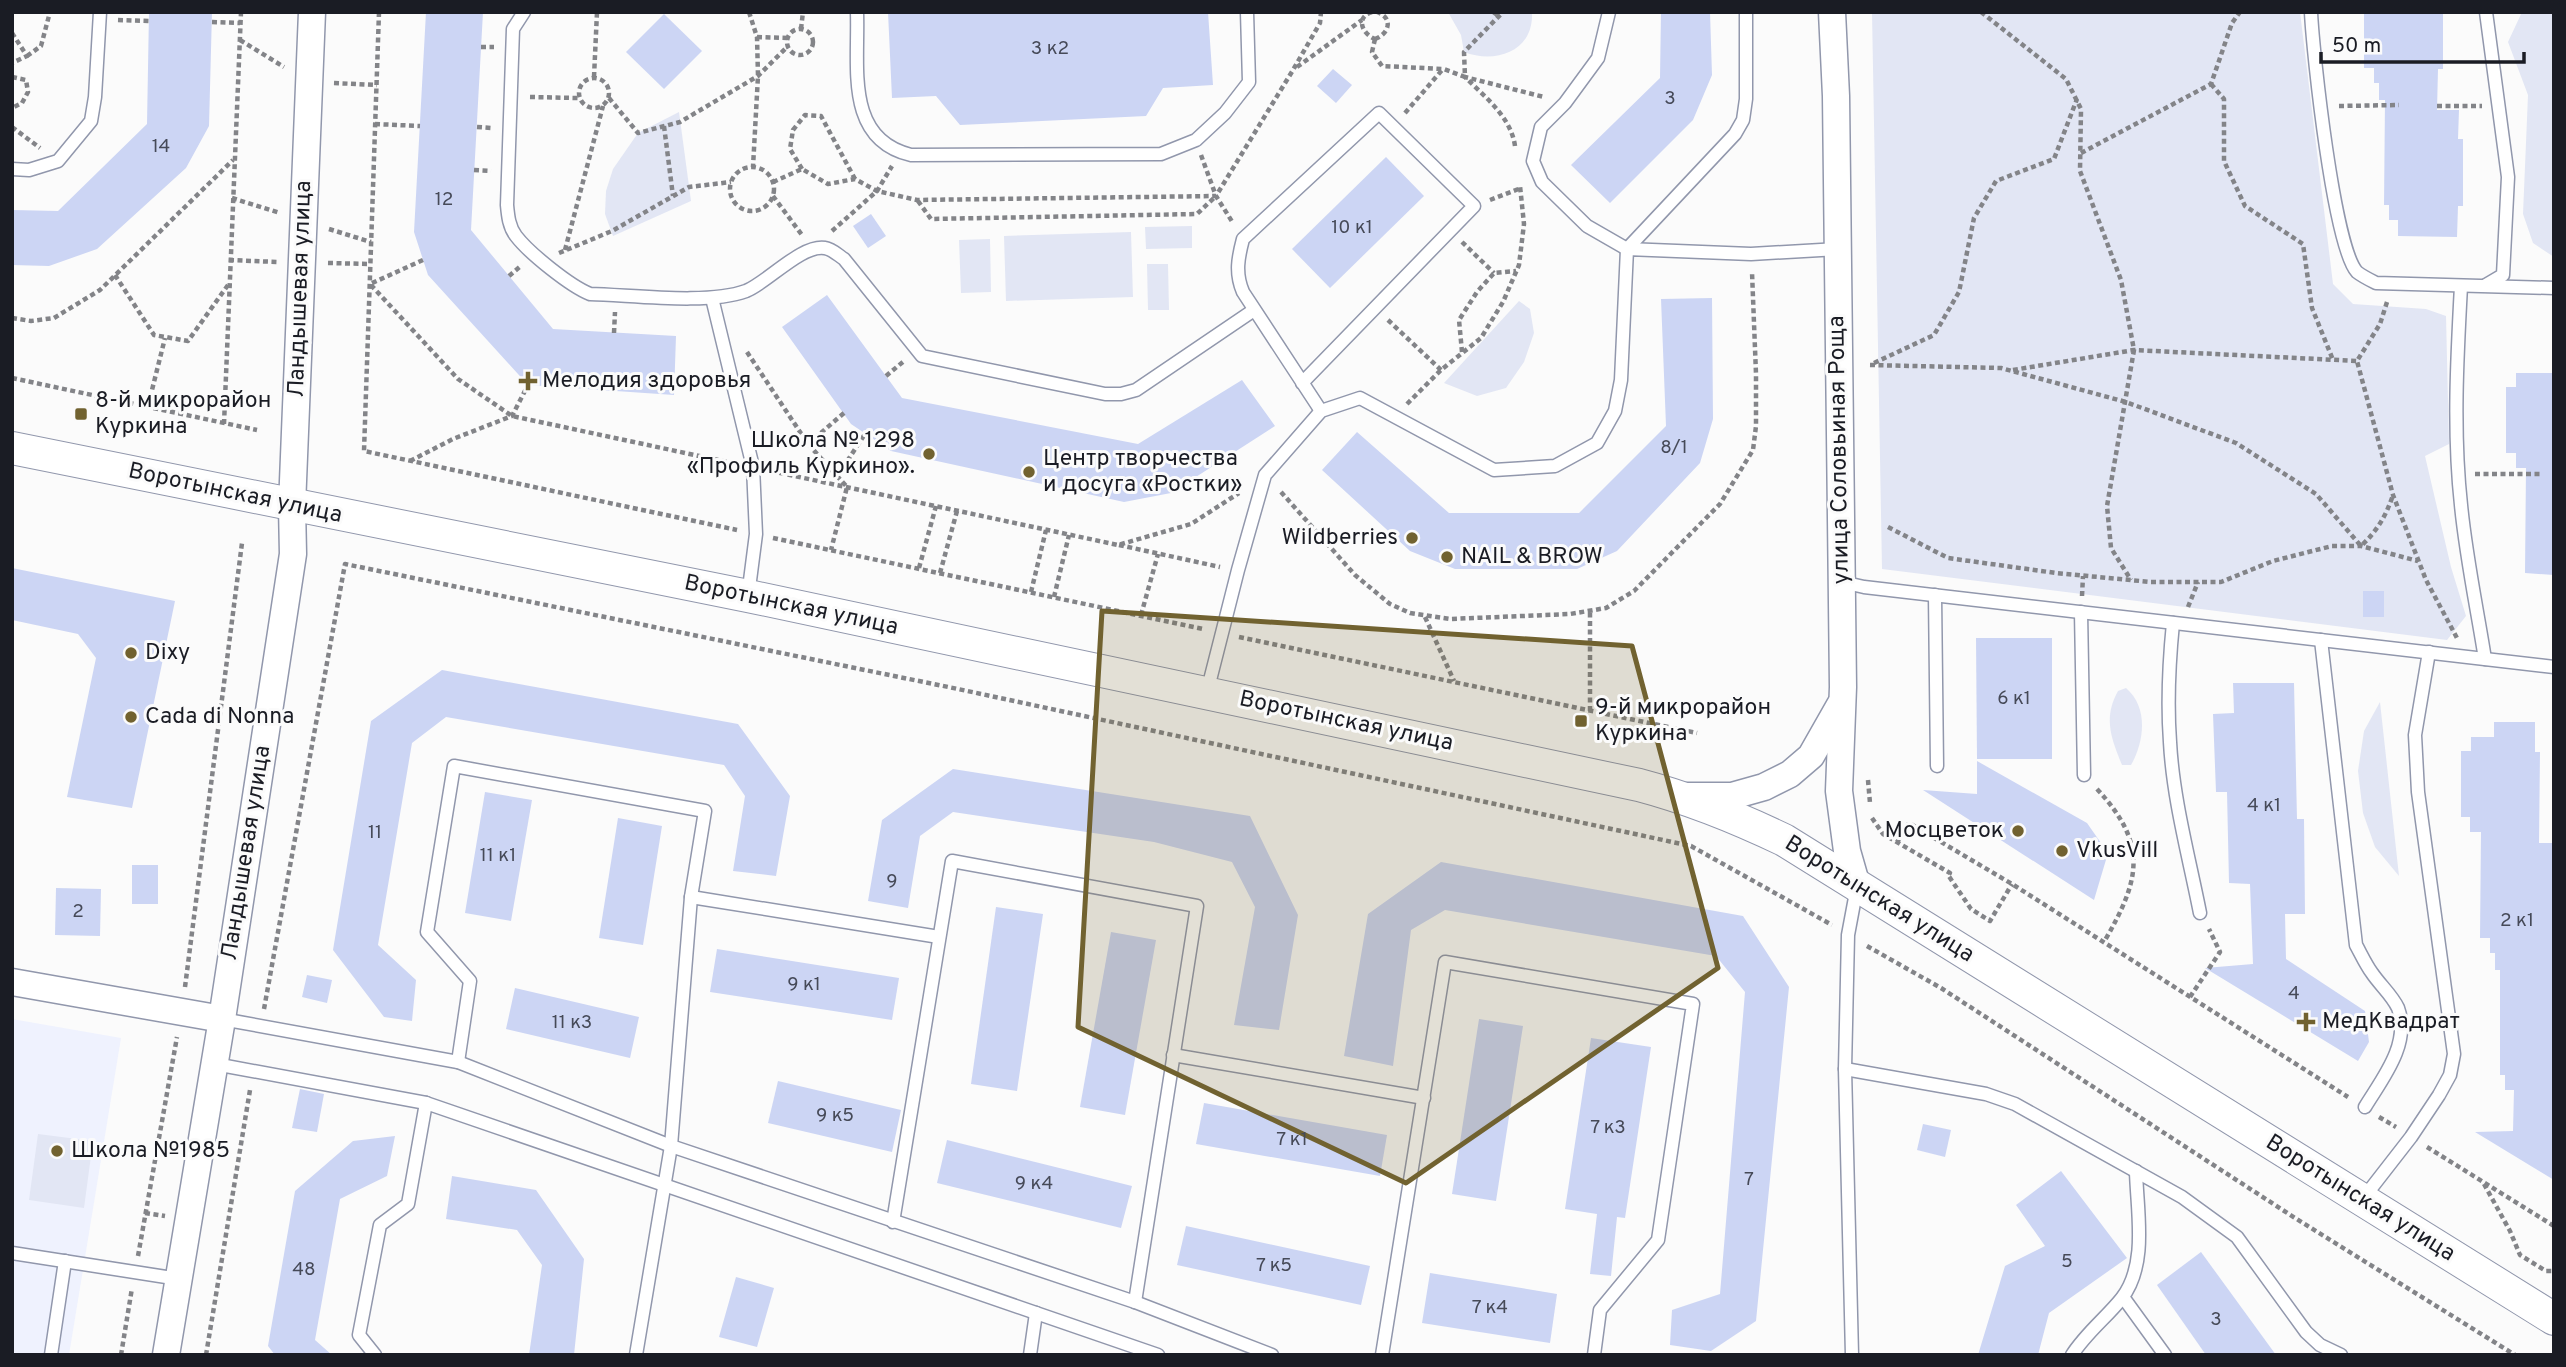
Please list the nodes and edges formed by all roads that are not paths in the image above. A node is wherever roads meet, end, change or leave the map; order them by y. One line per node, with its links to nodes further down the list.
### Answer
1 (312, 12): 22 (street, Ландышевая улица)
2 (524, 12): 17 (lane)
3 (857, 12): 4 (lane)
4 (1247, 12)
5 (1609, 12): 12 (lane)
6 (1746, 12): 12 (lane)
7 (1832, 12): 13 (street, улица Соловьиная Роща)
8 (2311, 12): 14 (lane)
9 (2486, 12): 15 (lane)
10 (99, 16): 11 (lane)
11 (12, 169)
12 (1627, 249): 13 (lane); 20 (lane)
13 (1838, 249): 23 (street, улица Соловьиная Роща)
14 (2460, 286): 15 (lane); 30 (lane)
15 (2486, 286): 16 (lane)
16 (2554, 288)
17 (712, 298): 18 (lane); 25 (lane)
18 (1255, 310): 19 (lane); 19 (lane)
19 (1302, 383): 20 (lane)
20 (1321, 411): 32 (lane)
21 (12, 448): 22 (street, Воротынская улица)
22 (292, 506): 25 (street, Воротынская улица); 42 (street, Ландышевая улица)
23 (1842, 582): 24 (lane); 33 (street, улица Соловьиная Роща)
24 (1935, 595): 26 (lane); 34 (lane)
25 (748, 596): 32 (street, Воротынская улица)
26 (2081, 612): 27 (lane); 35 (lane)
27 (2173, 623): 28 (lane); 39 (lane)
28 (2321, 640): 29 (lane); 49 (lane)
29 (2429, 652): 30 (lane); 53 (lane)
30 (2485, 659): 31 (lane)
31 (2554, 667)
32 (1207, 692): 36 (street, Воротынская улица)
33 (1842, 701): 36 (street); 37 (street, улица Соловьиная Роща)
34 (1937, 766)
35 (2084, 775)
36 (1682, 796): 37 (street, Воротынская улица)
37 (1857, 886): 46 (lane); 53 (street, Воротынская улица)
38 (691, 897): 40 (lane); 44 (lane); 50 (lane)
39 (2200, 913)
40 (939, 937): 43 (lane); 54 (lane)
41 (12, 982): 42 (street)
42 (222, 1019): 44 (lane); 45 (street, Ландышевая улица)
43 (1173, 1055): 47 (lane); 59 (lane)
44 (458, 1062): 50 (lane)
45 (215, 1064): 48 (lane); 57 (street, Ландышевая улица)
46 (1845, 1069): 51 (lane); 71 (lane)
47 (1424, 1098): 69 (lane); 70 (lane)
48 (426, 1102): 52 (lane); 64 (lane)
49 (2365, 1107)
50 (671, 1146): 52 (lane); 54 (lane)
51 (2136, 1171): 58 (lane); 74 (lane)
52 (664, 1186): 60 (lane); 65 (lane)
53 (2361, 1200): 61 (street, Воротынская улица)
54 (893, 1223): 59 (lane)
55 (12, 1253): 56 (lane)
56 (65, 1261): 57 (lane); 62 (lane)
57 (179, 1279): 63 (street, Ландышевая улица)
58 (2123, 1297): 72 (lane); 73 (lane)
59 (1135, 1302): 68 (lane)
60 (1036, 1313): 66 (lane); 67 (lane)
61 (2554, 1319)
62 (51, 1355)
63 (166, 1355)
64 (376, 1355)
65 (636, 1355)
66 (1030, 1355)
67 (1158, 1355)
68 (1272, 1355)
69 (1382, 1355)
70 (1594, 1355)
71 (1852, 1355)
72 (2071, 1355)
73 (2165, 1355)
74 (2341, 1355)

